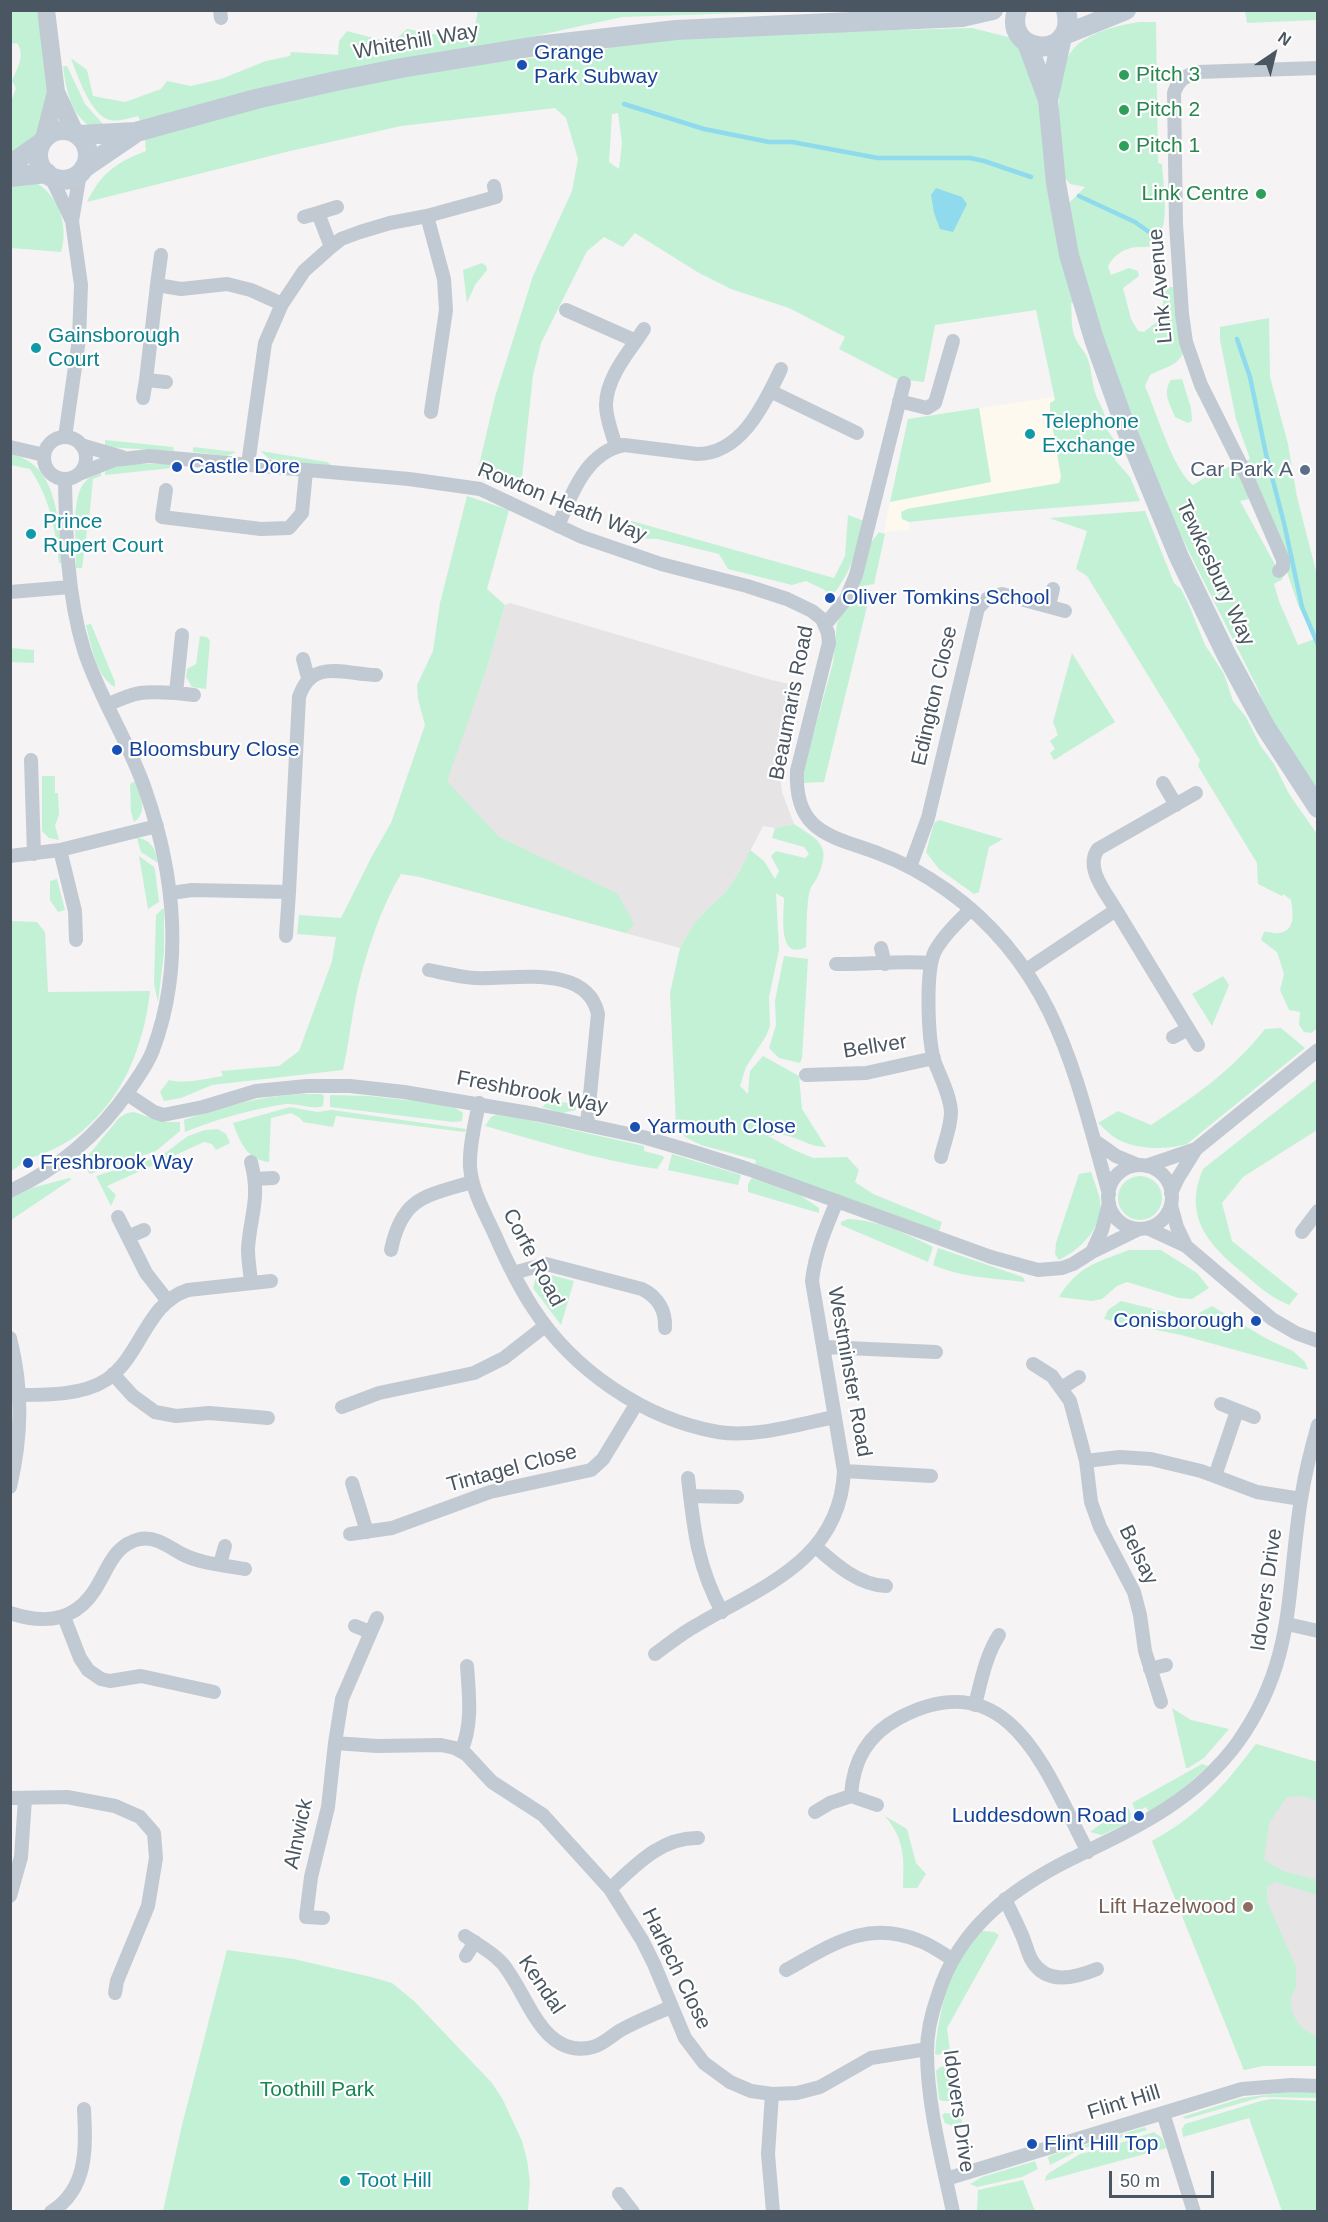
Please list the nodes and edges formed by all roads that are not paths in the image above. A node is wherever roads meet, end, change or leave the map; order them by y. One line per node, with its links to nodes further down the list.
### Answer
1 (46, 10): 9 (street)
2 (993, 10): 5 (main road, Whitehill Way)
3 (1066, 10): 7 (main road, Tewkesbury Way)
4 (1126, 10): 7 (main road)
5 (957, 14): 6 (main road, Whitehill Way); 11 (main road, Whitehill Way)
6 (1020, 28): 7 (main road, Whitehill Way); 10 (main road, Tewkesbury Way)
7 (1063, 36): 10 (main road, Tewkesbury Way)
8 (1317, 68): 55 (street, Link Avenue)
9 (56, 92): 12 (street); 13 (street)
10 (1048, 100): 73 (main road, Tewkesbury Way)
11 (136, 132): 12 (main road, Whitehill Way); 15 (main road, Whitehill Way)
12 (77, 134): 13 (main road); 15 (main road)
13 (43, 140): 14 (main road); 16 (main road)
14 (10, 165)
15 (82, 170): 16 (main road); 23 (street)
16 (48, 174): 17 (main road); 23 (street)
17 (10, 177)
18 (494, 186): 21 (street)
19 (337, 207): 20 (street)
20 (318, 213): 22 (street); 24 (street)
21 (427, 216): 24 (street); 39 (street)
22 (304, 217)
23 (72, 221): 43 (street)
24 (331, 247): 27 (street)
25 (161, 255): 26 (street)
26 (157, 285): 27 (street); 33 (street)
27 (282, 304): 49 (street)
28 (566, 310): 30 (street)
29 (644, 328): 30 (street)
30 (636, 341): 45 (street)
31 (952, 342): 38 (street)
32 (781, 369): 36 (street)
33 (146, 380): 34 (street); 37 (street)
34 (166, 382)
35 (904, 383): 38 (street, Beaumaris Road)
36 (770, 391): 40 (street); 45 (street)
37 (143, 398)
38 (899, 401): 61 (street, Beaumaris Road)
39 (430, 412)
40 (835, 423): 41 (street); 42 (street)
41 (857, 433)
42 (828, 436)
43 (65, 437): 44 (street); 47 (street)
44 (81, 445): 48 (street, Rowton Heath Way); 51 (street)
45 (616, 446): 54 (street)
46 (10, 447): 47 (street)
47 (44, 455): 52 (street)
48 (125, 457): 49 (street, Rowton Heath Way); 51 (street, Rowton Heath Way)
49 (248, 464): 50 (street, Rowton Heath Way)
50 (306, 471): 53 (street); 54 (street, Rowton Heath Way)
51 (79, 474): 52 (street)
52 (65, 480): 56 (street)
53 (166, 490)
54 (558, 526): 61 (street, Rowton Heath Way)
55 (1279, 572)
56 (70, 587): 58 (street); 68 (street)
57 (1053, 590): 59 (street)
58 (10, 592)
59 (1048, 606): 60 (street, Edington Close); 78 (street, Edington Close)
60 (1065, 611)
61 (825, 625): 78 (street, Beaumaris Road)
62 (182, 635): 66 (street)
63 (303, 658): 65 (street)
64 (376, 675): 65 (street)
65 (308, 678): 79 (street)
66 (176, 693): 67 (street); 68 (street)
67 (194, 695)
68 (107, 705): 74 (street)
69 (31, 760): 76 (street)
70 (1163, 783): 72 (street)
71 (1196, 793): 72 (street)
72 (1176, 805): 82 (street)
73 (1317, 808)
74 (157, 826): 75 (street); 80 (street)
75 (60, 850): 76 (street); 84 (street)
76 (34, 854): 77 (street)
77 (10, 856)
78 (910, 867): 81 (street, Beaumaris Road)
79 (289, 892): 80 (street); 83 (street)
80 (171, 893): 99 (street)
81 (970, 909): 86 (street, Bellver); 90 (street, Beaumaris Road)
82 (1116, 910): 90 (street); 91 (street)
83 (286, 936)
84 (76, 940)
85 (881, 948): 88 (street)
86 (930, 963): 88 (street); 95 (street, Bellver)
87 (836, 964): 88 (street)
88 (885, 964)
89 (429, 970): 101 (street)
90 (1026, 970): 102 (street, Beaumaris Road)
91 (1188, 1029): 92 (street); 93 (street)
92 (1173, 1037)
93 (1198, 1045)
94 (1317, 1050): 103 (street)
95 (934, 1058): 97 (street, Bellver); 104 (street, Bellver)
96 (806, 1075): 97 (street, Bellver)
97 (822, 1075): 98 (street, Bellver)
98 (823, 1089)
99 (127, 1094): 100 (street, Freshbrook Way); 110 (street)
100 (479, 1103): 101 (street, Freshbrook Way); 109 (street, Corfe Road)
101 (587, 1125): 113 (street, Freshbrook Way)
102 (1095, 1142): 106 (street); 111 (street, Beaumaris Road)
103 (1196, 1149): 106 (street); 112 (street)
104 (941, 1157)
105 (251, 1162): 108 (street)
106 (1142, 1165): 111 (street); 112 (street)
107 (273, 1178): 108 (street)
108 (255, 1179): 125 (street)
109 (472, 1182): 121 (street); 123 (street, Corfe Road)
110 (10, 1191)
111 (1109, 1199): 116 (street); 122 (street)
112 (1171, 1199): 116 (street); 120 (street)
113 (837, 1201): 122 (street, Freshbrook Way); 131 (street, Westminster Road)
114 (1317, 1211): 118 (street)
115 (118, 1217): 119 (street)
116 (1143, 1228): 120 (street); 122 (street, Freshbrook Way)
117 (144, 1230): 119 (street)
118 (1302, 1232)
119 (129, 1237): 126 (street)
120 (1186, 1246): 130 (street)
121 (391, 1250)
122 (1092, 1252)
123 (513, 1273): 127 (street, Corfe Road); 128 (street)
124 (271, 1281): 125 (street)
125 (250, 1282): 126 (street)
126 (167, 1300): 134 (street)
127 (545, 1326): 138 (street, Corfe Road); 140 (street)
128 (665, 1328)
129 (10, 1338): 137 (street)
130 (1317, 1341)
131 (824, 1347): 132 (street); 143 (street, Westminster Road)
132 (936, 1352)
133 (1034, 1364): 136 (street, Belsay)
134 (113, 1374): 137 (street); 142 (street)
135 (1079, 1377): 136 (street)
136 (1063, 1387): 148 (street, Belsay)
137 (21, 1395): 154 (street)
138 (637, 1403): 143 (street, Corfe Road); 158 (street, Tintagel Close)
139 (1221, 1404): 141 (street)
140 (342, 1407)
141 (1237, 1411): 145 (street); 151 (street)
142 (245, 1416): 144 (street); 147 (street)
143 (835, 1417): 149 (street, Westminster Road)
144 (268, 1418)
145 (1254, 1418)
146 (1317, 1425): 157 (street, Idovers Drive)
147 (242, 1430)
148 (1086, 1461): 151 (street); 177 (street, Belsay)
149 (844, 1471): 150 (street); 161 (street, Westminster Road)
150 (931, 1476)
151 (1215, 1476): 157 (street)
152 (688, 1478): 155 (street)
153 (352, 1483): 158 (street)
154 (10, 1487)
155 (690, 1496): 156 (street); 165 (street)
156 (737, 1497)
157 (1301, 1499): 169 (street, Idovers Drive)
158 (367, 1532): 159 (street, Tintagel Close)
159 (350, 1534)
160 (225, 1546): 162 (street)
161 (816, 1547): 164 (street); 165 (street, Westminster Road)
162 (220, 1564): 163 (street); 167 (street)
163 (245, 1569)
164 (886, 1586)
165 (722, 1612): 174 (street, Westminster Road)
166 (10, 1613): 167 (street)
167 (64, 1617): 178 (street)
168 (377, 1618): 172 (street, Alnwick)
169 (1287, 1624): 171 (street); 189 (street, Idovers Drive)
170 (355, 1626): 172 (street)
171 (1317, 1631)
172 (370, 1632): 181 (street, Alnwick)
173 (999, 1635): 180 (street)
174 (655, 1654)
175 (1166, 1665): 177 (street)
176 (466, 1666): 182 (street)
177 (1150, 1669): 179 (street, Belsay)
178 (214, 1692)
179 (1161, 1702)
180 (975, 1705): 183 (street); 189 (street)
181 (335, 1743): 182 (street); 193 (street, Alnwick)
182 (461, 1750): 190 (street, Harlech Close)
183 (851, 1796): 186 (street); 187 (street)
184 (10, 1798): 185 (street)
185 (25, 1799): 191 (street); 195 (street)
186 (877, 1805)
187 (815, 1812)
188 (698, 1838): 190 (street)
189 (1088, 1852): 192 (street, Idovers Drive)
190 (610, 1889): 201 (street, Harlech Close)
191 (10, 1896)
192 (1005, 1899): 196 (street, Idovers Drive); 198 (street)
193 (323, 1918)
194 (466, 1956): 201 (street, Kendal)
195 (127, 1958): 197 (street); 200 (street)
196 (952, 1959): 199 (street); 202 (street, Idovers Drive)
197 (141, 1964)
198 (1097, 1969)
199 (786, 1970)
200 (115, 1993)
201 (671, 2007): 204 (street, Harlech Close)
202 (927, 2049): 204 (street, Harlech Close); 209 (street, Idovers Drive)
203 (1317, 2086): 206 (street, Flint Hill)
204 (772, 2094): 213 (street)
205 (84, 2109): 207 (street)
206 (1163, 2113): 209 (street, Flint Hill); 215 (street)
207 (86, 2140): 208 (street); 212 (street)
208 (101, 2141)
209 (946, 2179): 214 (street, Idovers Drive)
210 (619, 2194): 211 (street)
211 (629, 2210)
212 (51, 2211)
213 (773, 2211)
214 (953, 2211)
215 (1191, 2211)

